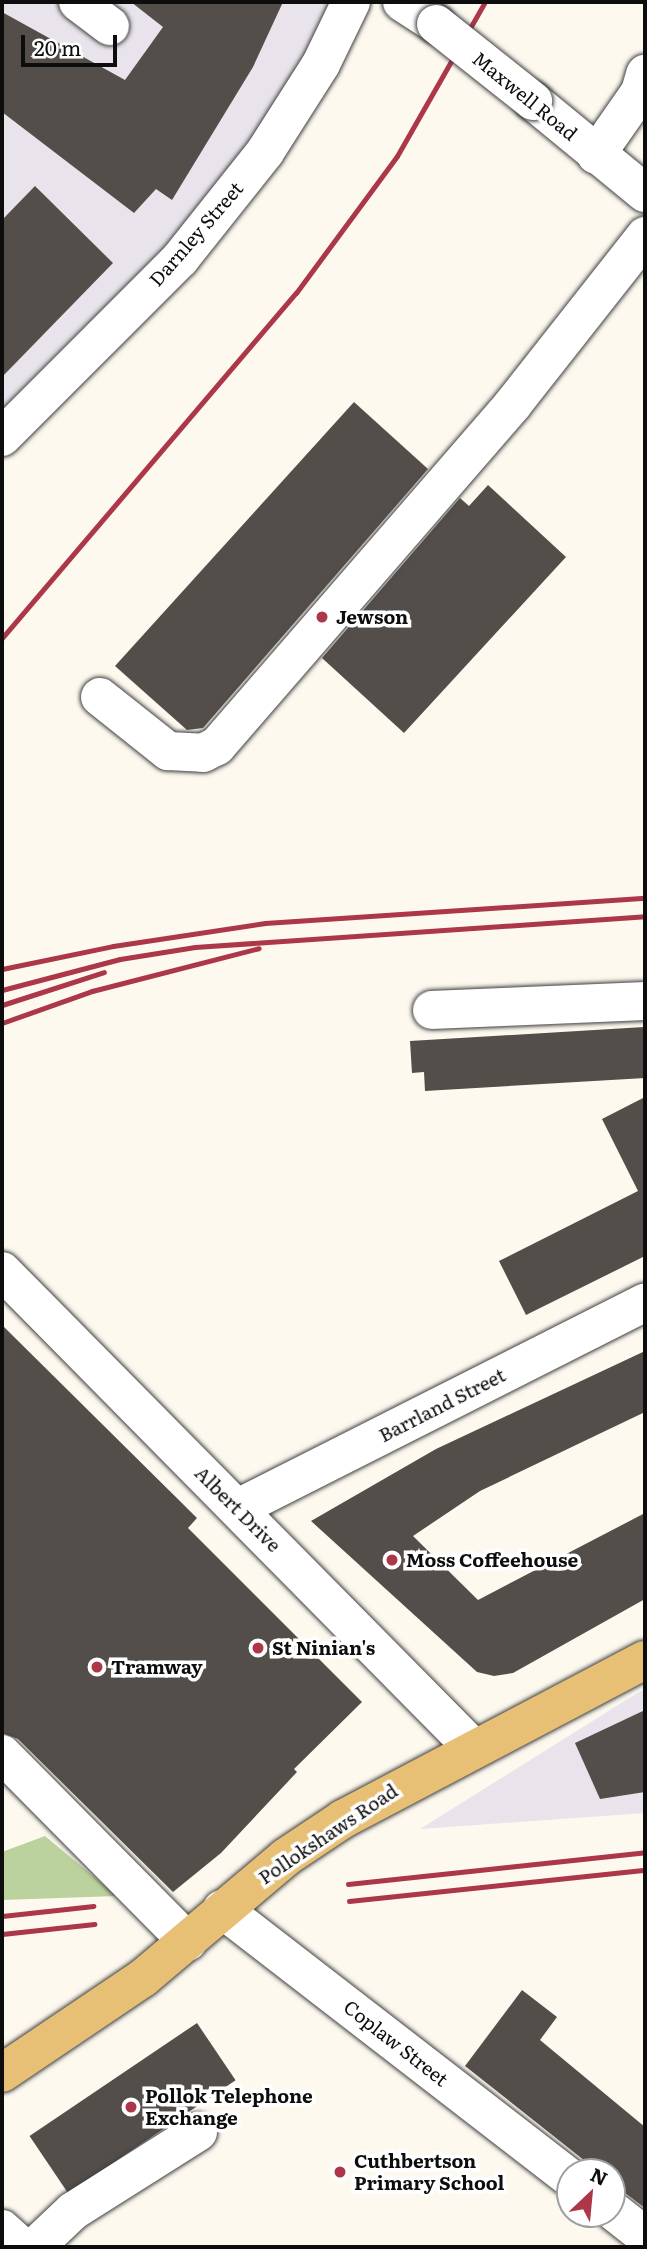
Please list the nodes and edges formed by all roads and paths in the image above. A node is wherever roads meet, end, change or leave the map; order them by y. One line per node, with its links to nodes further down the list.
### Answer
1 (78, 2): 4 (street)
2 (351, 2): 9 (street, Darnley Street)
3 (402, 2): 6 (street, Maxwell Road, bridge)
4 (110, 26)
5 (645, 74): 6 (street)
6 (596, 155): 7 (street, Maxwell Road)
7 (645, 193)
8 (645, 236): 10 (street)
9 (2, 437)
10 (100, 697)
11 (645, 1001): 12 (street)
12 (432, 1010)
13 (2, 1271): 15 (street, Albert Drive)
14 (645, 1302): 15 (street, Barrland Street)
15 (238, 1508): 17 (street, Albert Drive)
16 (645, 1660): 17 (main road, Pollokshaws Road)
17 (473, 1748): 19 (main road, Pollokshaws Road)
18 (2, 1754): 20 (street)
19 (222, 1909): 20 (main road, Pollokshaws Road); 23 (street, Coplaw Street)
20 (188, 1941): 21 (main road, Pollokshaws Road)
21 (2, 2073)
22 (198, 2132): 28 (street)
23 (556, 2167)
24 (626, 2221): 26 (street)
25 (2, 2229): 27 (street)
26 (645, 2236)
27 (22, 2247)
28 (35, 2247)

